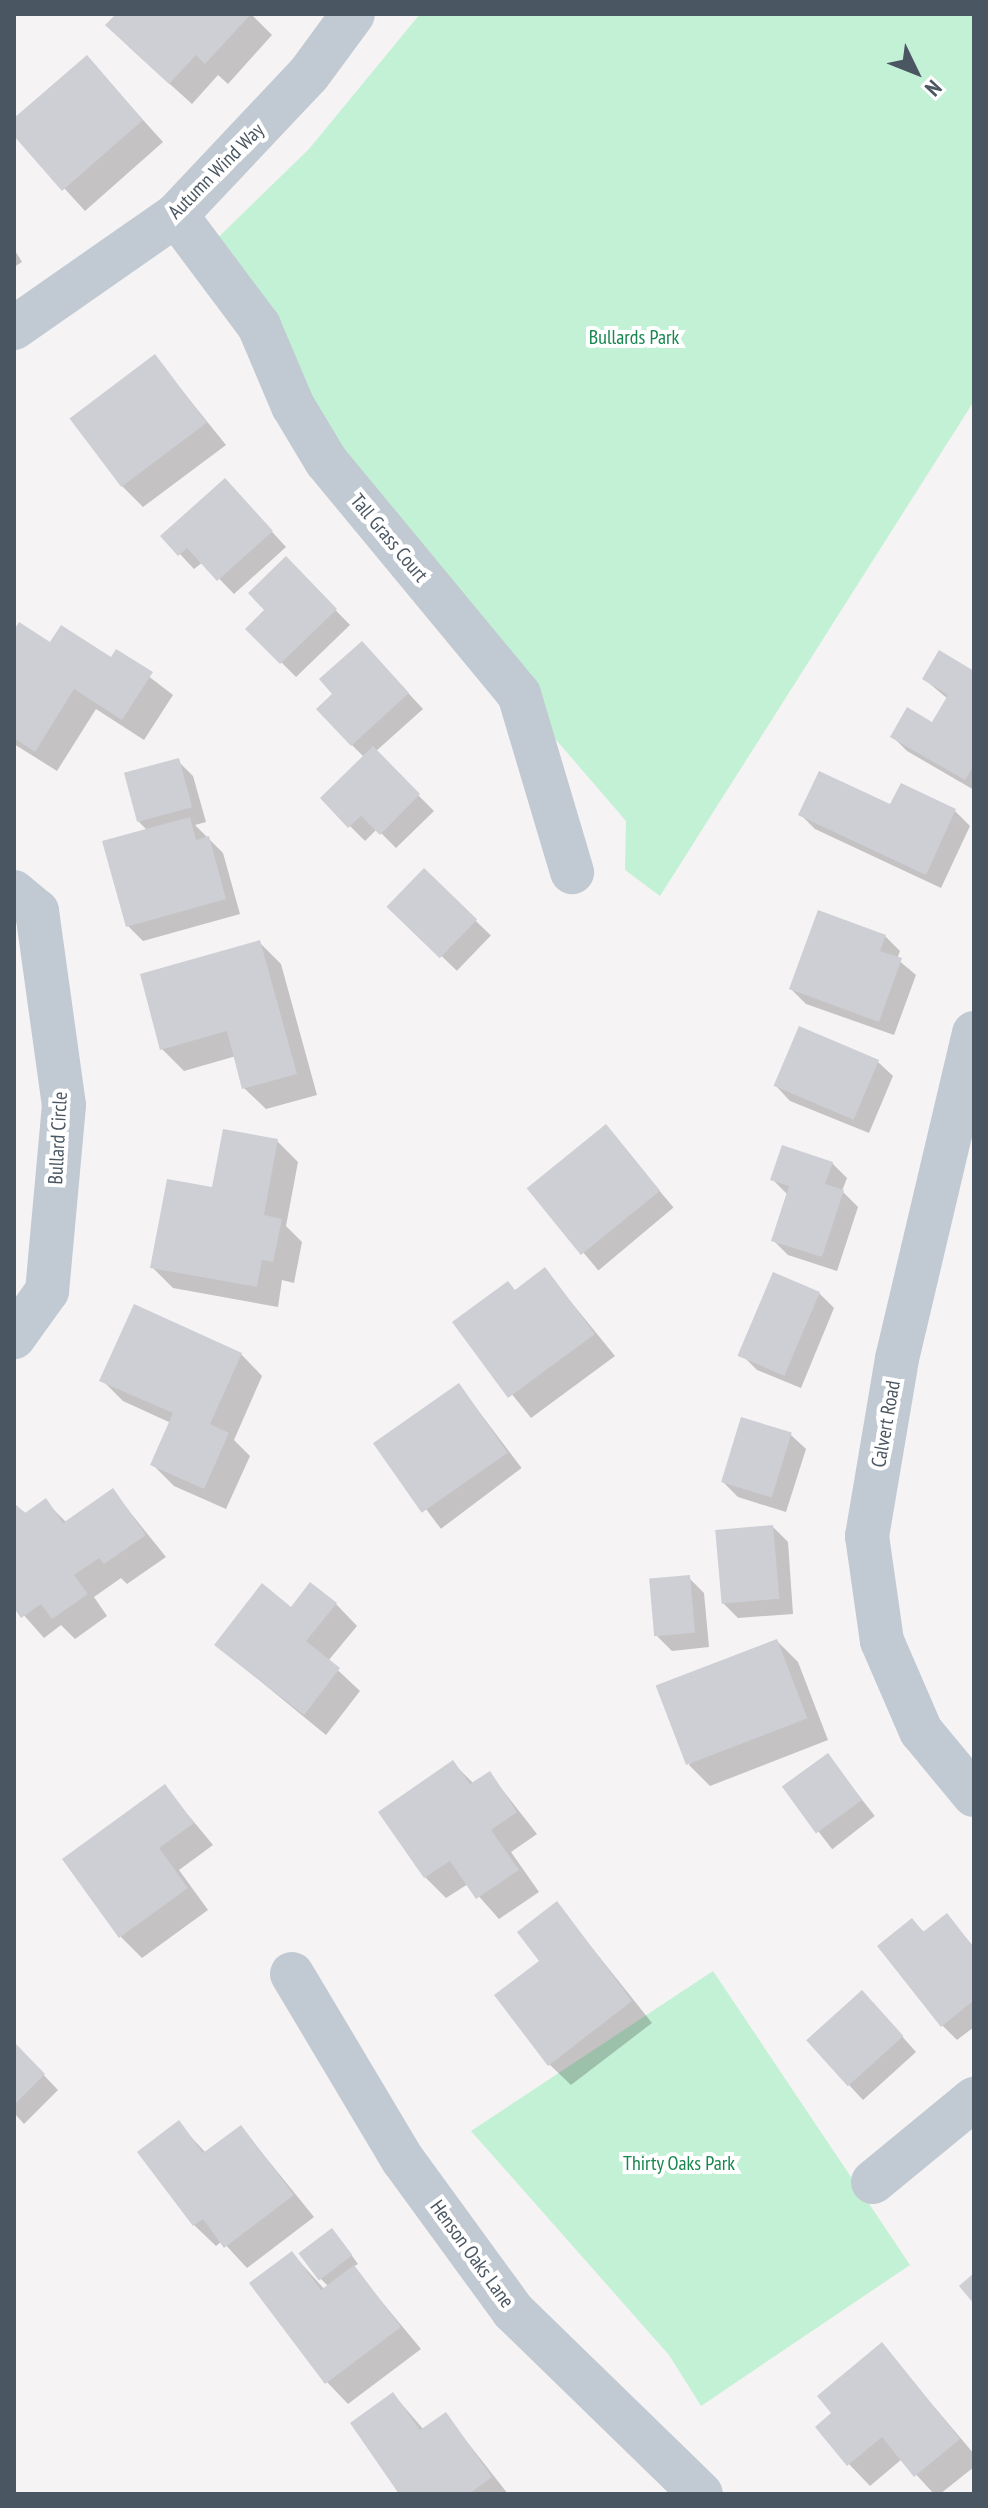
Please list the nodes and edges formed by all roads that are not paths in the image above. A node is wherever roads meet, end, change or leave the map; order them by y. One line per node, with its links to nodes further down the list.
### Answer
1 (353, 14): 2 (street, Autumn Wind Way)
2 (176, 215): 3 (street, Autumn Wind Way); 4 (street, Tall Grass Court)
3 (14, 328)
4 (572, 872)
5 (14, 892): 7 (street, Bullard Circle)
6 (974, 1033): 8 (street, Calvert Road)
7 (14, 1337)
8 (974, 1795)
9 (292, 1974): 12 (street, Henson Oaks Lane)
10 (974, 2099): 11 (street)
11 (873, 2182)
12 (701, 2494)

